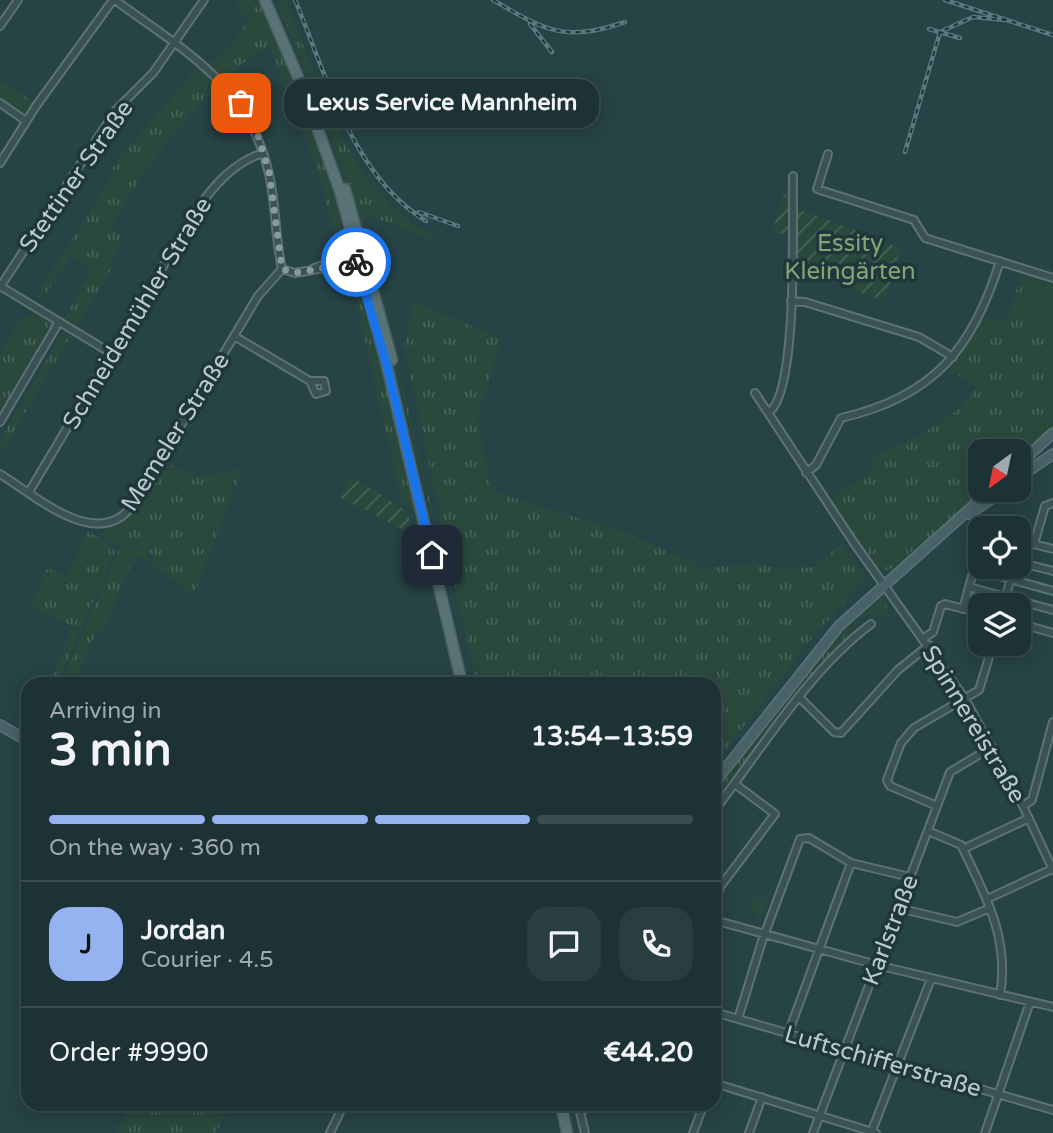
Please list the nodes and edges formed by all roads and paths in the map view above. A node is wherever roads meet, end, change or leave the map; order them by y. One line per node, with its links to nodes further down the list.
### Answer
1 (18, 0): 6 (street)
2 (114, 0): 7 (street); 9 (street)
3 (204, 0): 7 (street, Stettiner Straße)
4 (265, 0): 14 (main road)
5 (272, 0): 15 (main road)
6 (0, 26)
7 (175, 44): 10 (street); 21 (street, Stettiner Straße)
8 (0, 103): 9 (street)
9 (26, 121): 12 (street)
10 (263, 153): 18 (street); 25 (street, Schneidemühler Straße)
11 (828, 154): 17 (street)
12 (0, 163)
13 (793, 176): 22 (street)
14 (351, 234): 15 (main road); 16 (street)
15 (360, 257): 16 (street); 19 (street); 65 (main road); 66 (main road)
16 (340, 258): 19 (street)
17 (1000, 261): 20 (street); 26 (street)
18 (282, 269): 19 (street); 24 (street, Memeler Straße)
19 (312, 270)
20 (1053, 278)
21 (0, 286): 23 (street)
22 (791, 301): 26 (street); 29 (street)
23 (58, 322): 25 (street); 30 (street)
24 (234, 336): 27 (street); 39 (street, Memeler Straße)
25 (111, 353): 39 (street, Schneidemühler Straße)
26 (953, 357): 37 (street)
27 (310, 381)
28 (755, 393): 29 (street, Spinnereistraße)
29 (768, 413): 37 (street, Spinnereistraße)
30 (0, 422)
31 (1053, 433): 33 (main road)
32 (1053, 452): 35 (main road)
33 (1031, 457)
34 (1053, 460): 36 (main road)
35 (1031, 463)
36 (1031, 466)
37 (806, 472): 51 (street, Spinnereistraße)
38 (0, 474): 39 (street, Memeler Straße)
39 (29, 492)
40 (979, 502): 43 (main road)
41 (986, 502): 43 (main road)
42 (1053, 503): 45 (street)
43 (962, 518): 51 (main road)
44 (1031, 543): 45 (street)
45 (1034, 544): 46 (street)
46 (1053, 550)
47 (1031, 565): 48 (street)
48 (1053, 571)
49 (971, 579): 52 (street)
50 (1011, 579): 53 (street); 55 (street)
51 (883, 585): 63 (street, Spinnereistraße); 73 (main road)
52 (969, 587): 54 (street); 57 (street)
53 (1053, 591)
54 (991, 593)
55 (1007, 593)
56 (1031, 604): 59 (street)
57 (963, 609): 58 (street); 63 (street)
58 (968, 610)
59 (1053, 610)
60 (871, 624): 67 (street)
61 (1031, 627): 62 (street)
62 (1053, 633)
63 (927, 642): 67 (street); 68 (street, Spinnereistraße)
64 (989, 656): 68 (street)
65 (460, 677)
66 (466, 677)
67 (800, 698): 74 (street)
68 (965, 699): 72 (street, Spinnereistraße); 76 (street)
69 (0, 724): 71 (main road)
70 (1053, 724): 77 (street)
71 (21, 737)
72 (992, 747): 76 (street, Karlstraße); 77 (street, Spinnereistraße)
73 (721, 774)
74 (735, 784): 75 (street); 84 (street)
75 (721, 802)
76 (937, 806): 79 (street, Karlstraße)
77 (1023, 806): 78 (street, Spinnereistraße)
78 (1029, 818): 80 (street); 82 (street, Spinnereistraße)
79 (928, 831): 80 (street); 83 (street, Karlstraße)
80 (963, 849): 85 (street)
81 (851, 863): 83 (street); 89 (street); 90 (street)
82 (1053, 869): 85 (street)
83 (910, 877): 86 (street, Karlstraße)
84 (721, 886)
85 (987, 899): 87 (street)
86 (898, 908): 87 (street); 91 (street, Karlstraße)
87 (990, 908): 93 (street)
88 (721, 921): 89 (street)
89 (764, 934): 90 (street); 97 (street)
90 (818, 948): 91 (street); 98 (street)
91 (877, 965): 92 (street); 99 (street, Karlstraße)
92 (931, 979): 93 (street); 100 (street)
93 (1000, 995): 94 (street)
94 (1030, 1002): 95 (street); 102 (street)
95 (1053, 1007)
96 (721, 1014): 97 (street, Luftschifferstraße)
97 (738, 1019): 98 (street, Luftschifferstraße)
98 (788, 1034): 99 (street, Luftschifferstraße)
99 (844, 1052): 100 (street, Luftschifferstraße); 110 (street, Karlstraße)
100 (897, 1067): 102 (street, Luftschifferstraße); 111 (street)
101 (721, 1085): 103 (street)
102 (999, 1094): 104 (street, Luftschifferstraße); 119 (street)
103 (762, 1097): 110 (street); 117 (street)
104 (1053, 1110)
105 (341, 1111): 112 (street)
106 (562, 1111): 113 (main road)
107 (568, 1111): 114 (main road)
108 (580, 1111): 115 (street)
109 (701, 1111): 116 (street)
110 (820, 1115): 111 (street); 118 (street, Karlstraße)
111 (873, 1132)
112 (330, 1133)
113 (567, 1133)
114 (573, 1133)
115 (585, 1133)
116 (693, 1133)
117 (748, 1133)
118 (813, 1133)
119 (985, 1133)

